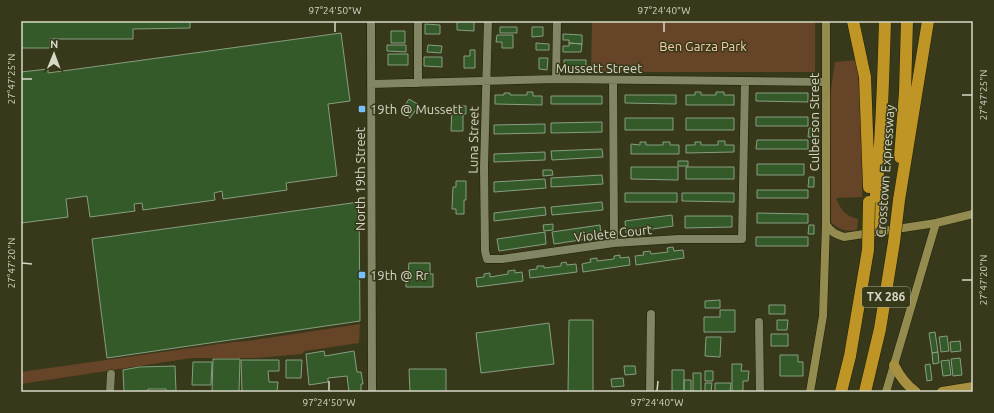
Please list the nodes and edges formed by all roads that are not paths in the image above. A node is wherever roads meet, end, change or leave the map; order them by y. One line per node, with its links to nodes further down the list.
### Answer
1 (371, 21): 16 (street, North 19th Street)
2 (418, 21): 15 (street)
3 (488, 21): 12 (street, Luna Street)
4 (557, 21): 10 (street)
5 (826, 21): 14 (main road, Culberson Street)
6 (853, 21): 18 (highway)
7 (885, 21): 18 (highway)
8 (907, 21): 17 (highway, Crosstown Expressway / TX 286)
9 (928, 21): 17 (highway)
10 (556, 79): 11 (street, Mussett Street); 12 (street, Mussett Street)
11 (613, 80): 13 (street, Mussett Street); 22 (street)
12 (486, 81): 15 (street, Mussett Street); 23 (street, Luna Street)
13 (745, 81): 14 (street, Mussett Street); 22 (street, Violete Court)
14 (826, 82): 21 (main road, Culberson Street)
15 (418, 83): 16 (street, Mussett Street)
16 (371, 84): 30 (street, North 19th Street)
17 (899, 200): 35 (highway, Crosstown Expressway / TX 286, bridge)
18 (872, 201): 34 (highway, Crosstown Expressway / TX 286, bridge)
19 (973, 214): 20 (main road)
20 (936, 223): 21 (main road); 26 (main road)
21 (826, 224): 33 (main road)
22 (614, 242): 23 (street, Violete Court)
23 (488, 258)
24 (651, 314): 31 (street)
25 (759, 322): 32 (street)
26 (894, 366): 36 (main road); 37 (main road)
27 (111, 374): 29 (street)
28 (973, 388): 38 (main road)
29 (110, 392)
30 (372, 392)
31 (650, 392)
32 (760, 392)
33 (810, 392)
34 (841, 392)
35 (865, 392)
36 (886, 392)
37 (916, 392)
38 (942, 392)

